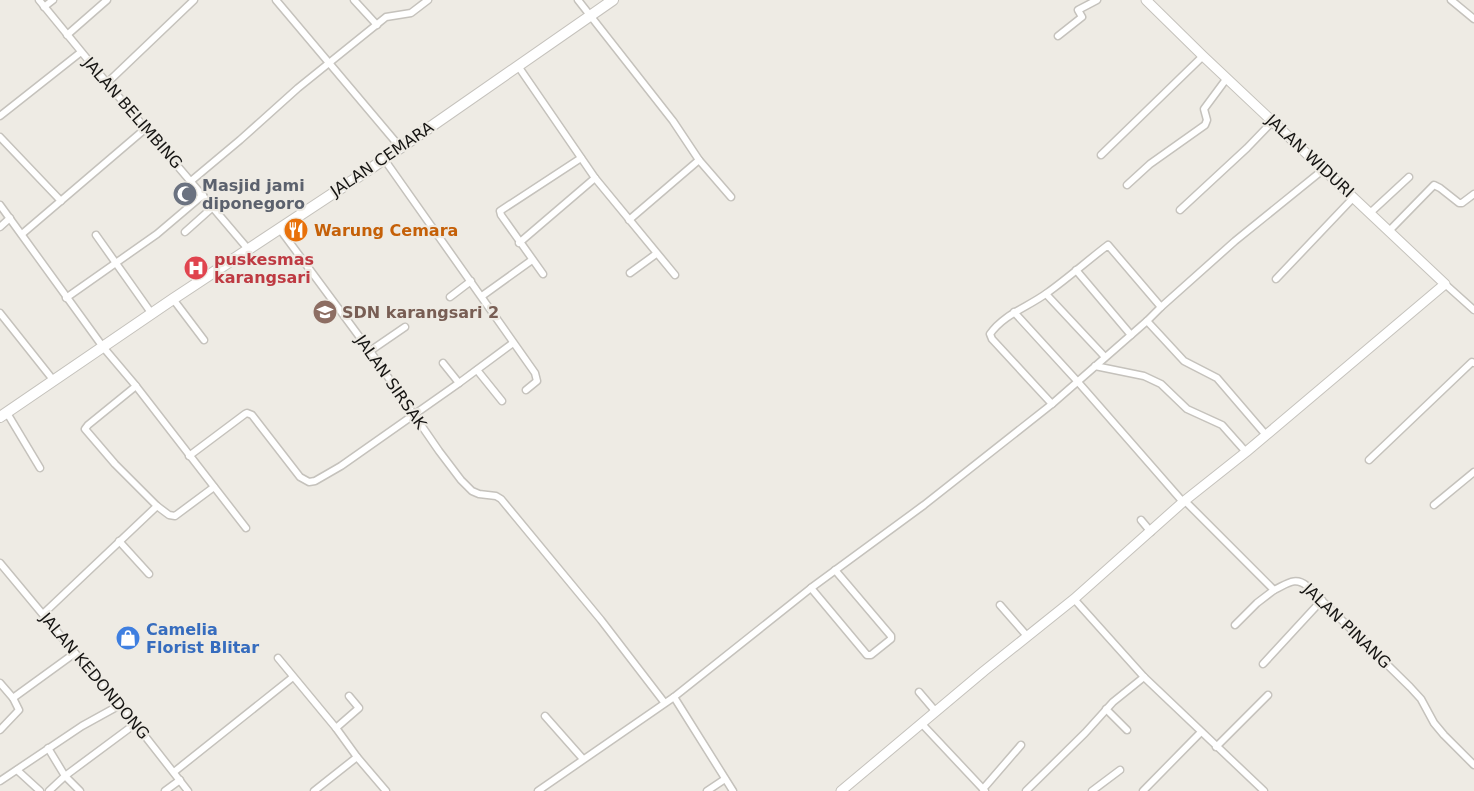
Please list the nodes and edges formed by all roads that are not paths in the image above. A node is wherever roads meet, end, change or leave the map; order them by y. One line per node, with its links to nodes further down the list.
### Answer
1 (39, 0): 13 (street, JALAN BELIMBING)
2 (53, 0): 13 (street)
3 (107, 0): 17 (street)
4 (194, 0): 24 (street)
5 (276, 0): 21 (street)
6 (354, 0): 16 (street)
7 (428, 0): 16 (street)
8 (578, 0): 14 (street)
9 (613, 0): 14 (main road, JALAN CEMARA)
10 (1097, 0): 18 (street)
11 (1146, 0): 20 (main road, JALAN WIDURI)
12 (1451, 0): 15 (street)
13 (44, 7): 17 (street, JALAN BELIMBING)
14 (591, 15): 22 (main road, JALAN CEMARA); 33 (street)
15 (1474, 19)
16 (377, 25): 21 (street)
17 (67, 35): 19 (street, JALAN BELIMBING)
18 (1058, 36)
19 (80, 52): 24 (street, JALAN BELIMBING); 25 (street)
20 (1203, 56): 23 (main road, JALAN WIDURI); 30 (street)
21 (330, 64): 29 (street); 37 (street)
22 (518, 66): 29 (main road, JALAN CEMARA); 31 (street)
23 (1227, 78): 26 (main road, JALAN WIDURI); 38 (street)
24 (106, 83): 27 (street, JALAN BELIMBING)
25 (0, 116)
26 (1274, 121): 34 (main road, JALAN WIDURI); 46 (street)
27 (145, 129): 37 (street, JALAN BELIMBING); 43 (street)
28 (0, 138): 43 (street)
29 (400, 147): 32 (main road, JALAN CEMARA)
30 (1100, 155)
31 (581, 158): 36 (street); 56 (street)
32 (384, 159): 51 (main road, JALAN CEMARA); 66 (street)
33 (699, 160): 41 (street); 49 (street)
34 (1324, 169): 42 (main road, JALAN WIDURI); 73 (street)
35 (1409, 177): 47 (street)
36 (595, 178): 49 (street); 56 (street)
37 (191, 181): 40 (street, JALAN BELIMBING)
38 (1126, 185)
39 (1474, 194): 52 (street)
40 (203, 195): 45 (street, JALAN BELIMBING); 60 (street)
41 (731, 197)
42 (1354, 198): 47 (main road, JALAN WIDURI); 65 (street)
43 (61, 201): 54 (street)
44 (0, 205): 48 (street)
45 (213, 207): 53 (street); 57 (street, JALAN BELIMBING)
46 (1180, 210)
47 (1370, 213): 52 (main road, JALAN WIDURI)
48 (10, 218): 50 (street); 54 (street)
49 (629, 220): 58 (street)
50 (0, 227)
51 (280, 228): 57 (main road, JALAN CEMARA); 84 (street, JALAN SIRSAK)
52 (1389, 230): 67 (main road, JALAN WIDURI)
53 (185, 232)
54 (22, 234): 71 (street)
55 (96, 235): 60 (street)
56 (519, 242): 59 (street)
57 (248, 249): 72 (main road, JALAN CEMARA)
58 (656, 254): 62 (street); 64 (street)
59 (532, 260): 63 (street); 69 (street)
60 (117, 264): 71 (street); 77 (street)
61 (1076, 270): 68 (street); 73 (street); 80 (street)
62 (630, 273)
63 (542, 274)
64 (675, 275)
65 (1276, 279)
66 (471, 281): 69 (street); 70 (street)
67 (1445, 284): 74 (street, JALAN WIDURI); 99 (main road)
68 (1046, 294): 75 (street); 85 (street)
69 (482, 296): 82 (street)
70 (450, 297)
71 (66, 298): 83 (street)
72 (173, 299): 77 (main road, JALAN CEMARA); 81 (street)
73 (1160, 307): 78 (street)
74 (1474, 310)
75 (1014, 312): 91 (street); 96 (street)
76 (0, 313): 90 (street)
77 (152, 314): 83 (main road, JALAN CEMARA)
78 (1147, 321): 80 (street); 99 (street)
79 (405, 326): 84 (street)
80 (1131, 335): 85 (street)
81 (204, 340)
82 (513, 343): 89 (street); 94 (street)
83 (103, 347): 90 (main road, JALAN CEMARA); 93 (street)
84 (370, 352): 98 (street, JALAN SIRSAK)
85 (1105, 357): 88 (street)
86 (443, 363): 92 (street)
87 (1474, 363): 102 (street)
88 (1095, 366): 91 (street); 100 (street)
89 (477, 370): 92 (street); 95 (street)
90 (54, 381): 97 (main road, JALAN CEMARA)
91 (1078, 382): 96 (street); 106 (street)
92 (459, 383): 98 (street)
93 (136, 386): 101 (street); 108 (street)
94 (526, 390)
95 (502, 401)
96 (1052, 404): 114 (street)
97 (4, 415): 103 (street)
98 (414, 415): 101 (street); 136 (street, JALAN SIRSAK)
99 (1266, 435): 100 (main road)
100 (1246, 452): 106 (main road)
101 (189, 456): 105 (street)
102 (1369, 460)
103 (40, 468)
104 (1473, 476): 107 (street)
105 (214, 487): 108 (street); 110 (street)
106 (1184, 501): 111 (main road); 117 (street)
107 (1434, 504)
108 (157, 506): 112 (street)
109 (1141, 520): 111 (street)
110 (246, 528)
111 (1151, 532): 118 (main road)
112 (119, 541): 115 (street); 121 (street)
113 (0, 563): 121 (street, JALAN KEDONDONG)
114 (835, 570): 116 (street); 116 (street)
115 (149, 574)
116 (811, 588): 133 (street)
117 (1274, 590): 119 (street, JALAN PINANG); 122 (street)
118 (1074, 598): 123 (main road); 128 (street)
119 (1322, 600): 126 (street); 151 (street, JALAN PINANG)
120 (1000, 605): 123 (street)
121 (42, 614): 124 (street, JALAN KEDONDONG)
122 (1235, 625)
123 (1027, 636): 138 (main road)
124 (75, 653): 134 (street); 135 (street, JALAN KEDONDONG)
125 (278, 658): 127 (street)
126 (1262, 664)
127 (293, 677): 142 (street); 154 (street)
128 (1144, 677): 137 (street); 145 (street)
129 (0, 683): 134 (street)
130 (919, 692): 138 (street)
131 (1268, 694): 147 (street)
132 (349, 696): 142 (street)
133 (674, 697): 136 (street); 156 (street)
134 (13, 698): 143 (street)
135 (118, 702): 140 (street, JALAN KEDONDONG); 148 (street)
136 (664, 702): 150 (street)
137 (1106, 709): 144 (street); 171 (street)
138 (936, 712): 141 (main road)
139 (545, 716): 150 (street)
140 (135, 724): 154 (street, JALAN KEDONDONG); 155 (street)
141 (922, 724): 159 (main road); 160 (street)
142 (336, 728): 149 (street)
143 (0, 730)
144 (1127, 730)
145 (1201, 732): 147 (street); 173 (street)
146 (1020, 745): 160 (street)
147 (1216, 747): 174 (street)
148 (48, 748): 152 (street); 155 (street)
149 (357, 757): 166 (street); 167 (street)
150 (583, 759): 168 (street)
151 (1474, 765)
152 (17, 770): 158 (street); 161 (street)
153 (1120, 770): 172 (street)
154 (174, 772): 157 (street, JALAN KEDONDONG)
155 (64, 776): 162 (street); 163 (street)
156 (724, 779): 169 (street); 170 (street)
157 (180, 780): 164 (street); 165 (street, JALAN KEDONDONG)
158 (0, 781)
159 (844, 790)
160 (984, 790)
161 (40, 791)
162 (49, 791)
163 (80, 791)
164 (165, 791)
165 (188, 791)
166 (314, 791)
167 (386, 791)
168 (538, 791)
169 (707, 791)
170 (732, 791)
171 (1026, 791)
172 (1092, 791)
173 (1143, 791)
174 (1264, 791)

